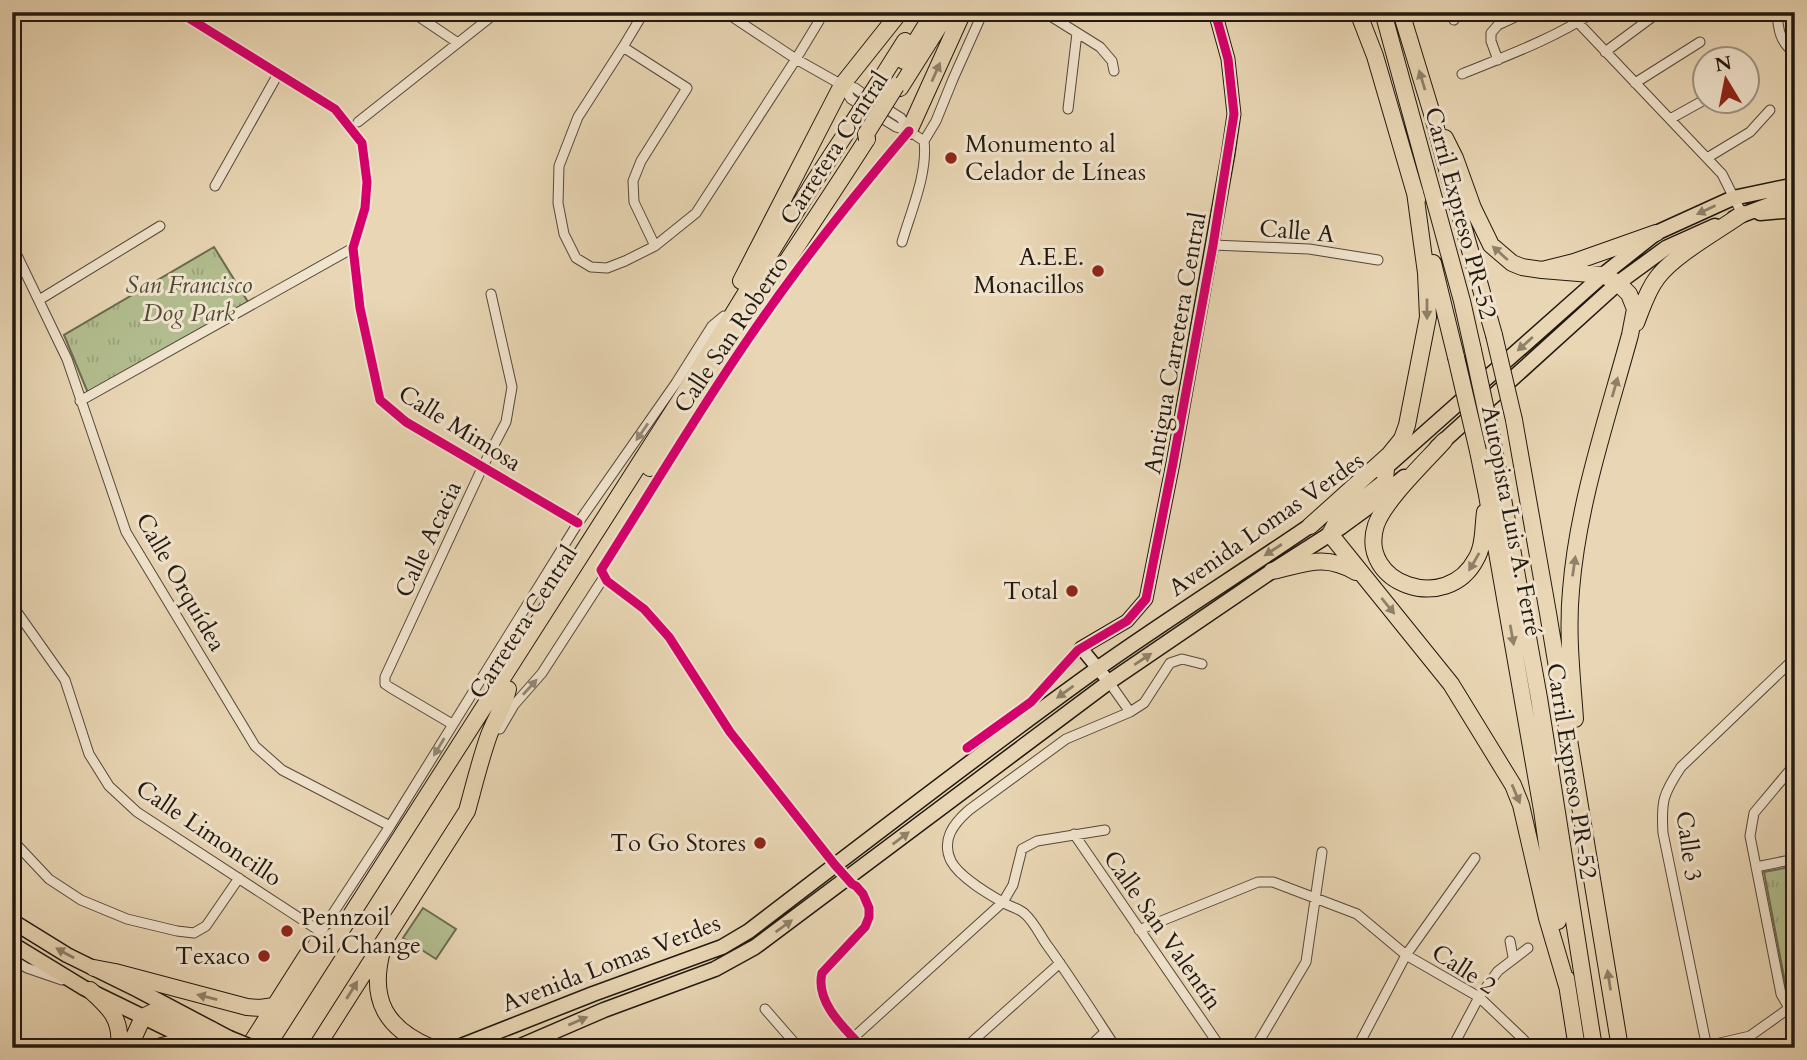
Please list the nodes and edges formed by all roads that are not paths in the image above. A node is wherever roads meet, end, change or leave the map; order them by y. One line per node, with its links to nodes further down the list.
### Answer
1 (179, 12): 34 (street, Calle Mimosa)
2 (412, 12): 27 (street)
3 (497, 12): 27 (street)
4 (644, 12): 28 (street)
5 (725, 12): 31 (street)
6 (822, 12): 31 (street)
7 (900, 12): 38 (highway)
8 (923, 12): 37 (highway, Carretera Central)
9 (934, 12): 37 (highway)
10 (940, 12): 37 (highway)
11 (948, 12): 37 (highway, Carretera Central)
12 (963, 12): 47 (highway, one-way to 12)
13 (982, 12): 48 (street)
14 (1044, 12): 25 (street)
15 (1215, 12): 62 (street, Antigua Carretera Central)
16 (1358, 12): 53 (highway, Autopista Luis A. Ferré)
17 (1383, 12): 162 (highway, Carril Expreso PR-52, bridge)
18 (1401, 12): 43 (highway, Autopista Luis A. Ferré, one-way to 18)
19 (1526, 12): 32 (street)
20 (1568, 12): 24 (street)
21 (1594, 12): 24 (street)
22 (1659, 12): 29 (street)
23 (1777, 12): 30 (street)
24 (1577, 23): 29 (street); 32 (street)
25 (1077, 33): 33 (street); 41 (street)
26 (1700, 42): 36 (street)
27 (458, 43): 45 (street)
28 (624, 47): 63 (street); 63 (street)
29 (1605, 52): 36 (street)
30 (1795, 53)
31 (796, 59): 38 (street); 63 (street)
32 (1498, 60): 35 (street)
33 (1114, 71)
34 (278, 74): 40 (street, Calle Mimosa); 52 (street)
35 (1462, 74)
36 (1635, 83): 44 (street)
37 (892, 84): 46 (highway, Carretera Central, bridge)
38 (842, 85): 47 (street); 71 (highway)
39 (1692, 107): 44 (street)
40 (335, 109): 45 (street); 49 (street, Calle Mimosa)
41 (1068, 109)
42 (1770, 110): 50 (street)
43 (1433, 117): 66 (highway, one-way to 43); 96 (highway, Autopista Luis A. Ferré, bridge)
44 (1670, 119): 50 (street)
45 (358, 122): 49 (street)
46 (860, 131): 73 (highway, Carretera Central); 91 (highway, Carretera Central)
47 (909, 131): 48 (street); 83 (street, Calle San Roberto)
48 (924, 141): 60 (street)
49 (362, 143): 64 (street, Calle Mimosa)
50 (1707, 158): 55 (street)
51 (1795, 185): 55 (main road, Avenida Lomas Verdes)
52 (215, 186)
53 (1415, 192): 78 (highway, Autopista Luis A. Ferré, bridge); 80 (highway, one-way to 80)
54 (1795, 195): 57 (main road, Avenida Lomas Verdes)
55 (1733, 198): 57 (street); 59 (main road, Avenida Lomas Verdes, one-way to 59)
56 (1795, 210): 57 (main road)
57 (1742, 214): 68 (main road, Avenida Lomas Verdes); 72 (highway)
58 (160, 226): 70 (street)
59 (1656, 233): 66 (highway); 67 (main road, Avenida Lomas Verdes)
60 (902, 242)
61 (12, 245): 70 (street, Calle Orquídea)
62 (1213, 245): 65 (street, Calle A); 86 (street, Antigua Carretera Central)
63 (655, 246)
64 (353, 248): 74 (street); 76 (street, Calle Mimosa)
65 (1378, 260)
66 (1542, 270): 67 (highway)
67 (1603, 275): 68 (highway); 77 (main road, Avenida Lomas Verdes, one-way to 77)
68 (1618, 283): 72 (highway); 75 (main road, Avenida Lomas Verdes)
69 (491, 294): 76 (street, Calle Acacia)
70 (39, 299): 74 (street, Calle Orquídea)
71 (724, 316): 73 (highway); 79 (street, one-way to 79)
72 (1630, 335): 96 (highway, one-way to 72)
73 (682, 397): 114 (highway, Carretera Central)
74 (80, 401): 98 (street, Calle Orquídea)
75 (1444, 441): 78 (highway, one-way to 75); 81 (main road, Avenida Lomas Verdes)
76 (483, 467): 79 (street, Calle Mimosa); 93 (street, Calle Acacia)
77 (1386, 468): 80 (main road, Avenida Lomas Verdes); 81 (highway)
78 (1488, 495): 125 (highway, Autopista Luis A. Ferré, one-way to 125)
79 (578, 523): 93 (street)
80 (1310, 526): 89 (main road, Avenida Lomas Verdes, one-way to 89)
81 (1330, 534): 82 (main road, Avenida Lomas Verdes); 84 (highway)
82 (1272, 571): 84 (highway); 90 (main road, Avenida Lomas Verdes, one-way to 82)
83 (603, 573): 97 (street, Calle San Roberto, one-way to 83); 105 (street)
84 (1365, 576): 125 (highway, one-way to 125)
85 (12, 605): 107 (street, Calle Limoncillo)
86 (1081, 648): 89 (street); 94 (street)
87 (1202, 664): 92 (street)
88 (1793, 665): 137 (street, Calle 3)
89 (1099, 668): 90 (street); 105 (main road, Avenida Lomas Verdes, one-way to 105)
90 (1109, 682): 92 (street); 108 (main road, Avenida Lomas Verdes, one-way to 90)
91 (508, 688): 97 (highway); 145 (highway, Carretera Central)
92 (1130, 712): 110 (street)
93 (453, 724): 98 (street, one-way to 98)
94 (967, 748)
95 (1795, 764): 106 (street)
96 (1577, 781): 163 (highway, Autopista Luis A. Ferré, one-way to 96)
97 (467, 811): 116 (highway)
98 (390, 826): 113 (street)
99 (1105, 830): 100 (street)
100 (1074, 834): 110 (street); 112 (street, Calle San Valentín)
101 (12, 835): 107 (street)
102 (1322, 852): 109 (street)
103 (1475, 858): 120 (street)
104 (1795, 859): 106 (street)
105 (835, 865): 108 (street); 148 (main road, Avenida Lomas Verdes)
106 (1756, 867): 129 (street)
107 (239, 878): 113 (street, Calle Limoncillo)
108 (849, 882): 134 (street); 149 (main road, Avenida Lomas Verdes, one-way to 108)
109 (1314, 897): 112 (street, Calle 2); 120 (street, Calle 2); 157 (street)
110 (1003, 902): 123 (street); 134 (street)
111 (12, 921): 124 (main road, one-way to 111)
112 (1139, 930): 156 (street, Calle San Valentín)
113 (321, 932): 119 (street)
114 (340, 932): 119 (highway); 144 (highway, Carretera Central)
115 (1510, 941): 121 (street)
116 (384, 942): 146 (highway, one-way to 116); 147 (highway)
117 (12, 944): 126 (main road)
118 (1528, 948): 121 (street)
119 (309, 952): 128 (highway)
120 (1406, 955): 127 (street, Calle 2); 158 (street)
121 (1513, 957): 127 (street)
122 (12, 959): 126 (street)
123 (1060, 963): 133 (street); 153 (street)
124 (94, 968): 128 (highway, one-way to 124); 132 (main road)
125 (1567, 986): 161 (highway, Autopista Luis A. Ferré)
126 (87, 989): 131 (main road); 139 (highway)
127 (1479, 997): 159 (street); 160 (street, Calle 2)
128 (274, 1006): 142 (highway)
129 (1792, 1006): 137 (street)
130 (765, 1009): 150 (street)
131 (143, 1017): 132 (highway); 136 (main road); 140 (highway)
132 (212, 1030): 143 (main road, bridge)
133 (1105, 1032): 154 (street); 155 (street)
134 (853, 1037): 151 (street); 152 (street)
135 (12, 1045): 138 (street)
136 (204, 1046): 141 (highway)
137 (1707, 1047)
138 (24, 1048)
139 (118, 1048)
140 (129, 1048)
141 (154, 1048)
142 (248, 1048)
143 (254, 1048)
144 (266, 1048)
145 (278, 1048)
146 (316, 1048)
147 (432, 1048)
148 (456, 1048)
149 (516, 1048)
150 (799, 1048)
151 (842, 1048)
152 (863, 1048)
153 (965, 1048)
154 (1088, 1048)
155 (1116, 1048)
156 (1221, 1048)
157 (1255, 1048)
158 (1357, 1048)
159 (1452, 1048)
160 (1527, 1048)
161 (1577, 1048)
162 (1594, 1048)
163 (1620, 1048)

